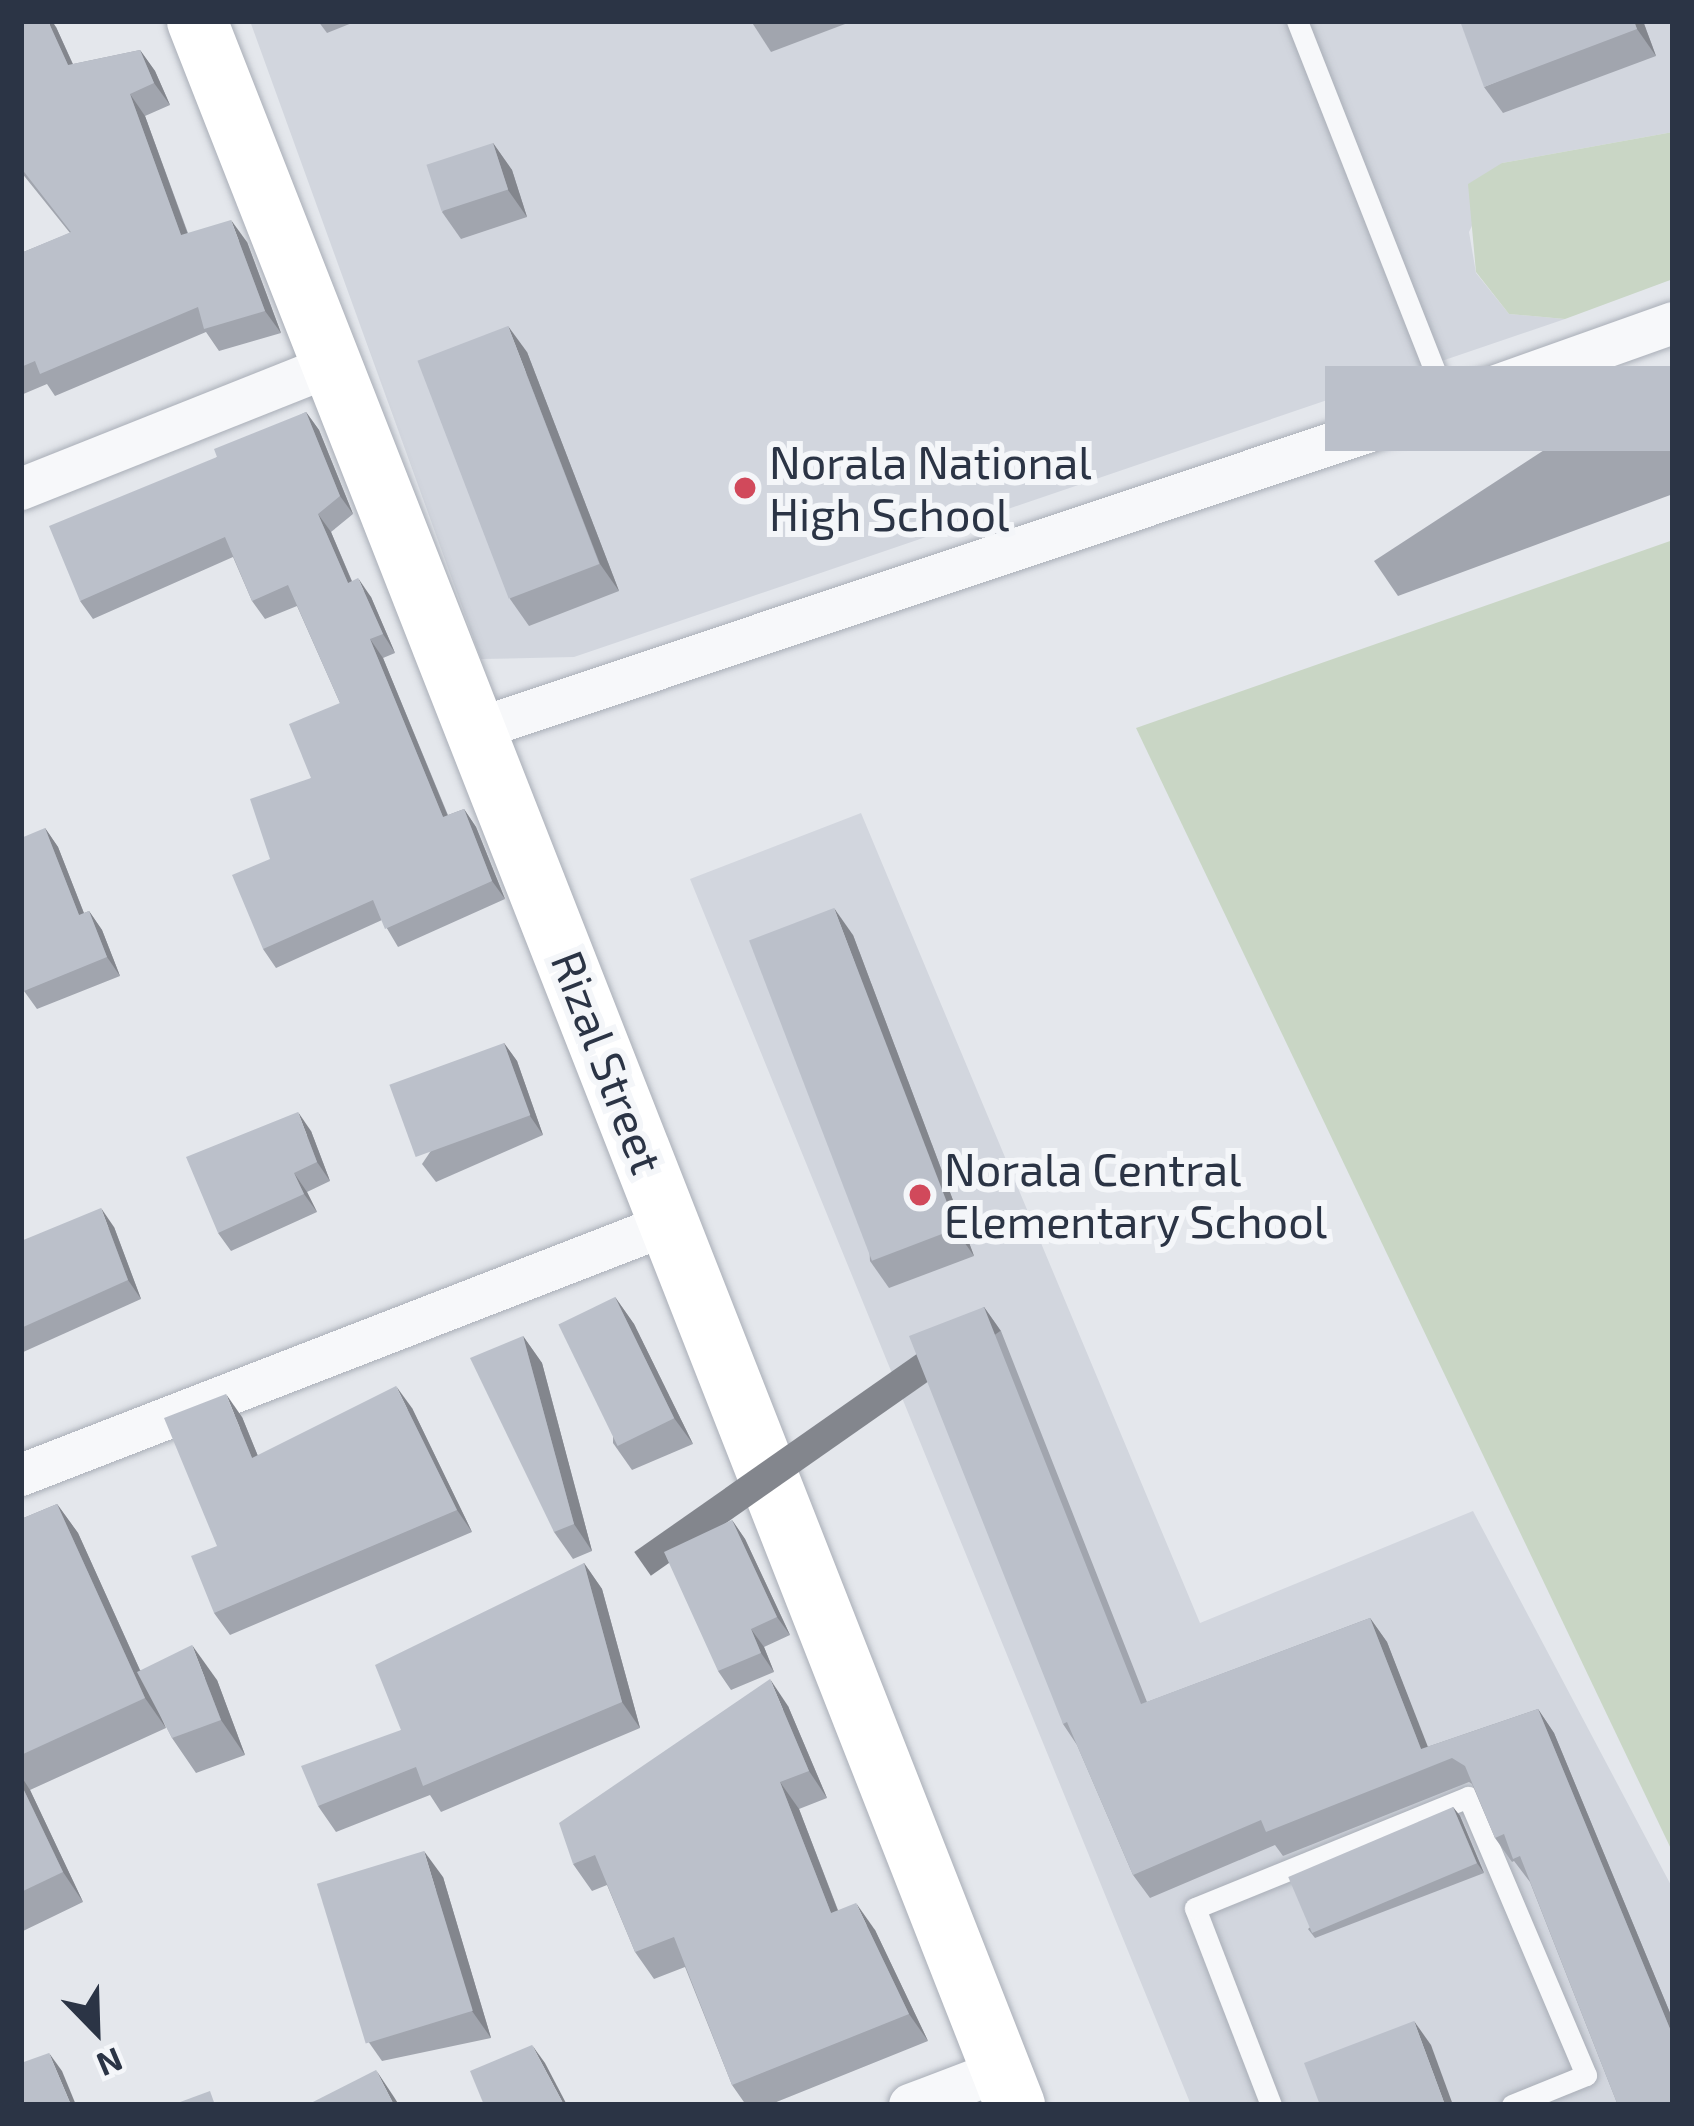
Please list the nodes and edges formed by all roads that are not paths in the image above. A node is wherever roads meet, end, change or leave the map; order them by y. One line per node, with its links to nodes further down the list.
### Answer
1 (197, 21): 4 (main road, Rizal Street)
2 (1297, 21): 5 (lane)
3 (1673, 323): 5 (street)
4 (335, 364): 6 (street); 7 (main road, Rizal Street)
5 (1448, 405): 7 (street)
6 (21, 489)
7 (478, 729): 8 (main road, Rizal Street)
8 (671, 1223): 9 (street); 10 (main road, Rizal Street)
9 (21, 1475)
10 (1009, 2088): 11 (street)
11 (910, 2105)
12 (1270, 2105): 13 (lane)
13 (1512, 2105)

